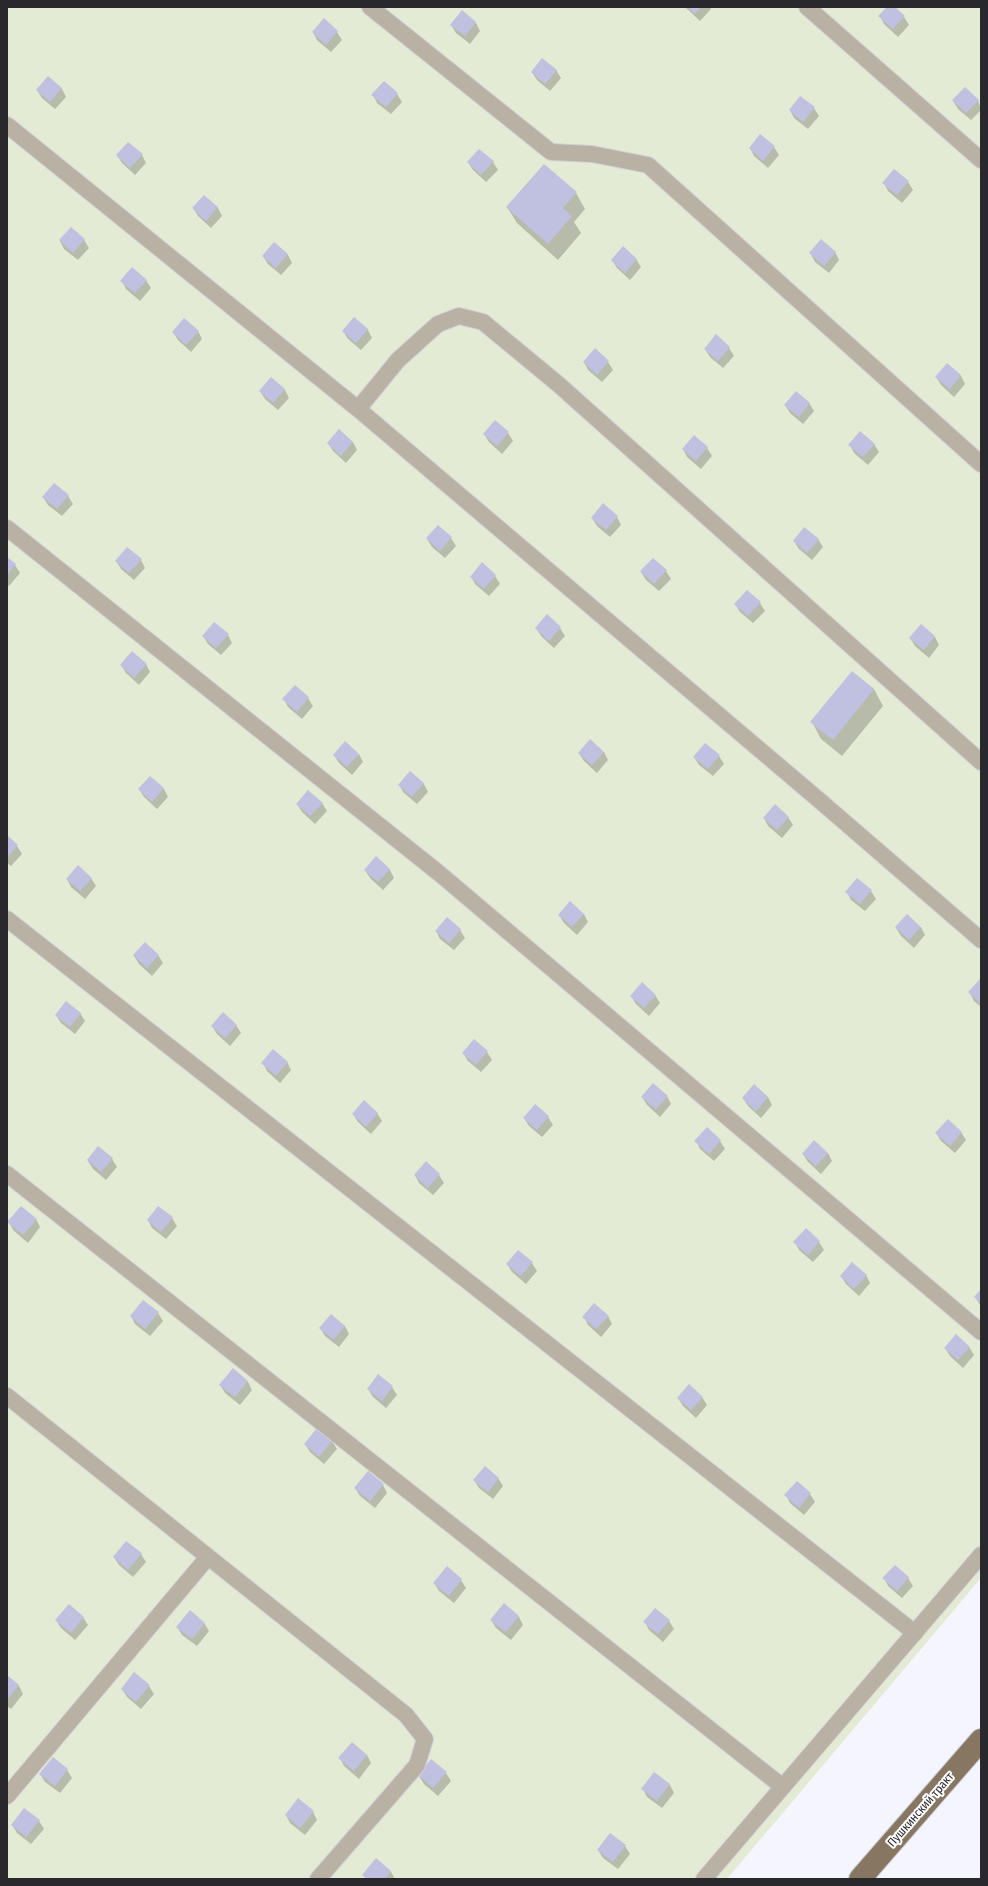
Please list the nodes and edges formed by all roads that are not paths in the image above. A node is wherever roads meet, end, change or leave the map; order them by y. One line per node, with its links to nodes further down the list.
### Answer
1 (370, 7): 6 (lane)
2 (807, 7): 4 (lane)
3 (7, 125): 5 (lane)
4 (981, 160)
5 (358, 409): 8 (lane); 10 (lane)
6 (981, 464)
7 (7, 528): 12 (lane)
8 (981, 762)
9 (7, 919): 16 (lane)
10 (981, 940)
11 (7, 1174): 18 (lane)
12 (981, 1332)
13 (7, 1396): 15 (lane)
14 (981, 1555): 16 (lane)
15 (208, 1557): 19 (lane); 20 (lane)
16 (915, 1633): 18 (lane)
17 (981, 1740): 22 (main road, Пушкинский тракт)
18 (783, 1787): 21 (lane)
19 (7, 1796)
20 (318, 1879)
21 (704, 1879)
22 (860, 1879)

